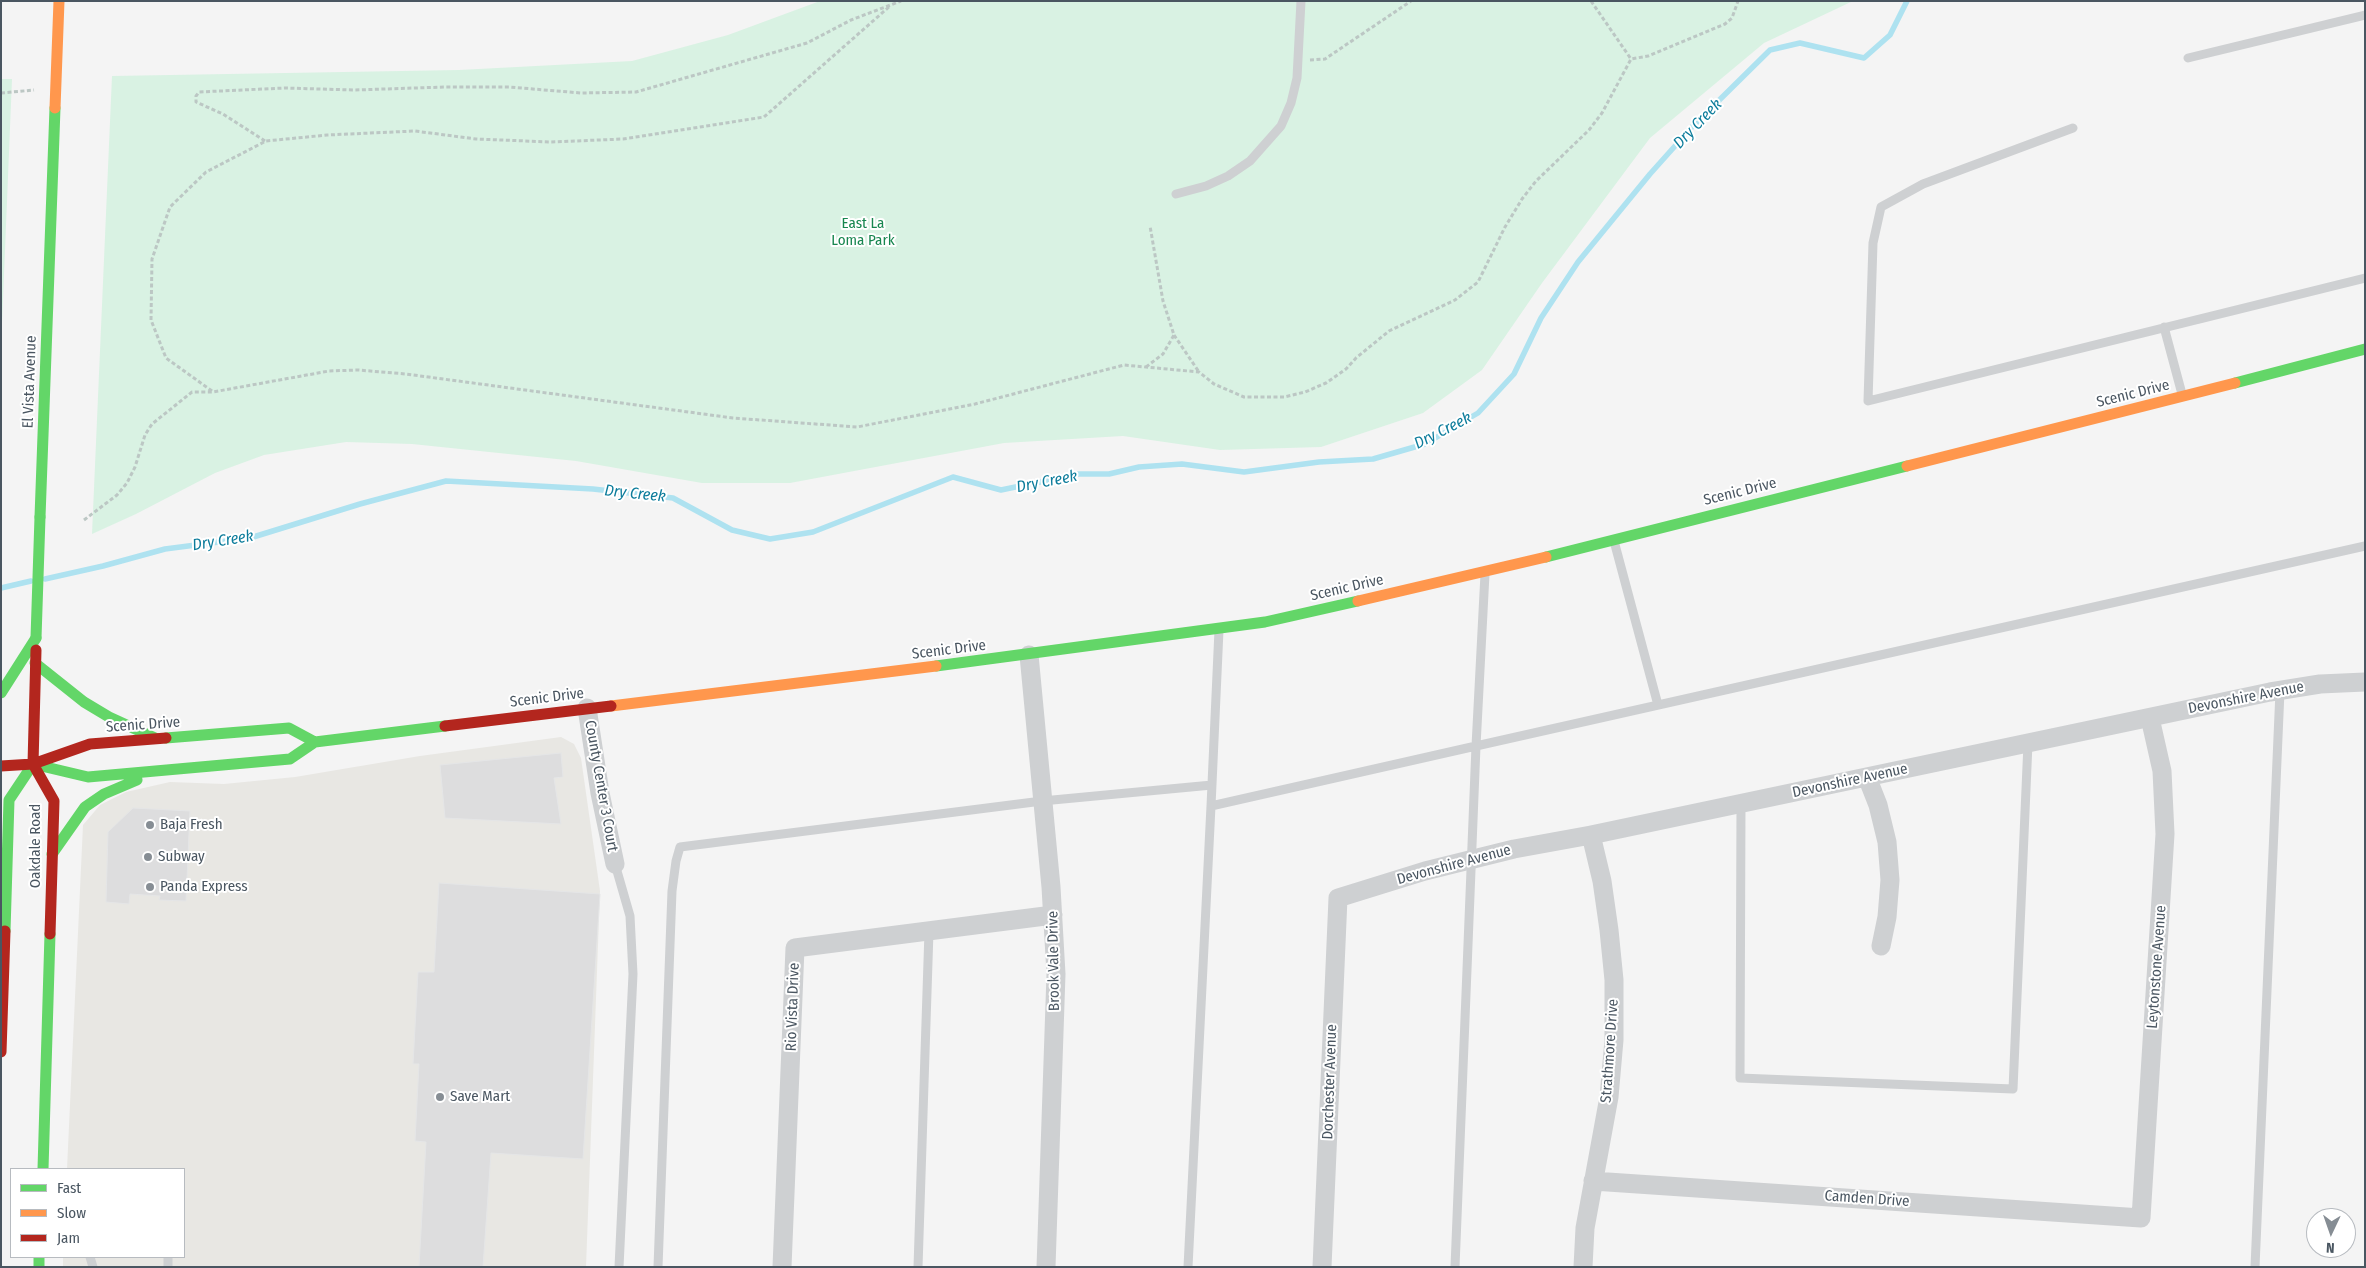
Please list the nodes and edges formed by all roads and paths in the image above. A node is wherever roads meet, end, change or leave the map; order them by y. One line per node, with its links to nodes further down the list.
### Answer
1 (59, 1): 12 (main road, El Vista Avenue)
2 (901, 1): 7 (path)
3 (1301, 1): 9 (lane)
4 (1411, 1): 9 (path)
5 (1591, 1): 11 (path)
6 (1738, 1): 11 (path)
7 (890, 6): 15 (path); 15 (path)
8 (2365, 14): 10 (lane)
9 (1299, 58): 16 (lane)
10 (2188, 58)
11 (1631, 59): 23 (path)
12 (55, 89): 13 (path); 31 (main road, El Vista Avenue, bridge)
13 (1, 93)
14 (2073, 128): 19 (lane)
15 (266, 141): 24 (path)
16 (1176, 194)
17 (1150, 226): 20 (path)
18 (2365, 278): 19 (lane)
19 (2164, 327): 25 (lane)
20 (1174, 335): 22 (path); 23 (path)
21 (2365, 349): 25 (main road, Scenic Drive)
22 (1146, 367): 23 (path); 24 (path)
23 (1199, 372)
24 (213, 392): 26 (path)
25 (2183, 397): 27 (main road, Scenic Drive)
26 (84, 520)
27 (1614, 539): 29 (main road, Scenic Drive); 37 (lane)
28 (2365, 546): 37 (lane)
29 (1485, 572): 30 (main road, Scenic Drive); 43 (lane)
30 (1220, 629): 32 (main road, Scenic Drive); 48 (lane)
31 (36, 638): 33 (main road, El Vista Avenue); 36 (main road)
32 (1029, 656): 38 (main road, Scenic Drive); 49 (street, Brook Vale Drive)
33 (35, 664): 40 (main road); 44 (main road, El Vista Avenue)
34 (2365, 682): 35 (street, Devonshire Avenue)
35 (2280, 691): 39 (street, Devonshire Avenue); 73 (lane)
36 (1, 693)
37 (1658, 705): 43 (lane)
38 (587, 708): 41 (main road, Scenic Drive); 55 (street, County Center 3 Court)
39 (2150, 718): 42 (street, Devonshire Avenue); 63 (street, Leytonstone Avenue)
40 (157, 739): 41 (main road, Scenic Drive); 44 (main road, Scenic Drive)
41 (315, 742): 46 (main road, Scenic Drive)
42 (2028, 743): 47 (street, Devonshire Avenue); 50 (lane)
43 (1476, 746): 51 (lane); 54 (lane)
44 (33, 764): 45 (main road, Scenic Drive); 46 (main road, Scenic Drive); 53 (main road, Oakdale Road); 60 (main road, Oakdale Road)
45 (1, 766)
46 (155, 772): 53 (main road)
47 (1867, 777): 50 (street, Devonshire Avenue); 59 (street)
48 (1212, 785): 49 (lane); 51 (lane)
49 (1042, 801): 57 (street, Brook Vale Drive); 65 (lane)
50 (1741, 804): 52 (street, Devonshire Avenue)
51 (1211, 806): 69 (lane)
52 (1591, 835): 54 (street, Devonshire Avenue); 62 (street, Strathmore Drive)
53 (52, 854): 61 (main road, Oakdale Road)
54 (1470, 860): 56 (street, Devonshire Avenue); 71 (lane)
55 (615, 864): 64 (lane)
56 (1338, 898): 70 (street, Dorchester Avenue)
57 (1053, 915): 58 (street, Rio Vista Drive); 68 (street, Brook Vale Drive)
58 (928, 931): 66 (street, Rio Vista Drive); 67 (lane)
59 (1881, 946)
60 (1, 1052)
61 (43, 1168)
62 (1593, 1180): 63 (street, Camden Drive); 72 (street, Strathmore Drive)
63 (2141, 1218)
64 (619, 1267)
65 (658, 1267)
66 (782, 1267)
67 (918, 1267)
68 (1046, 1267)
69 (1188, 1267)
70 (1322, 1267)
71 (1455, 1267)
72 (1583, 1267)
73 (2256, 1267)

